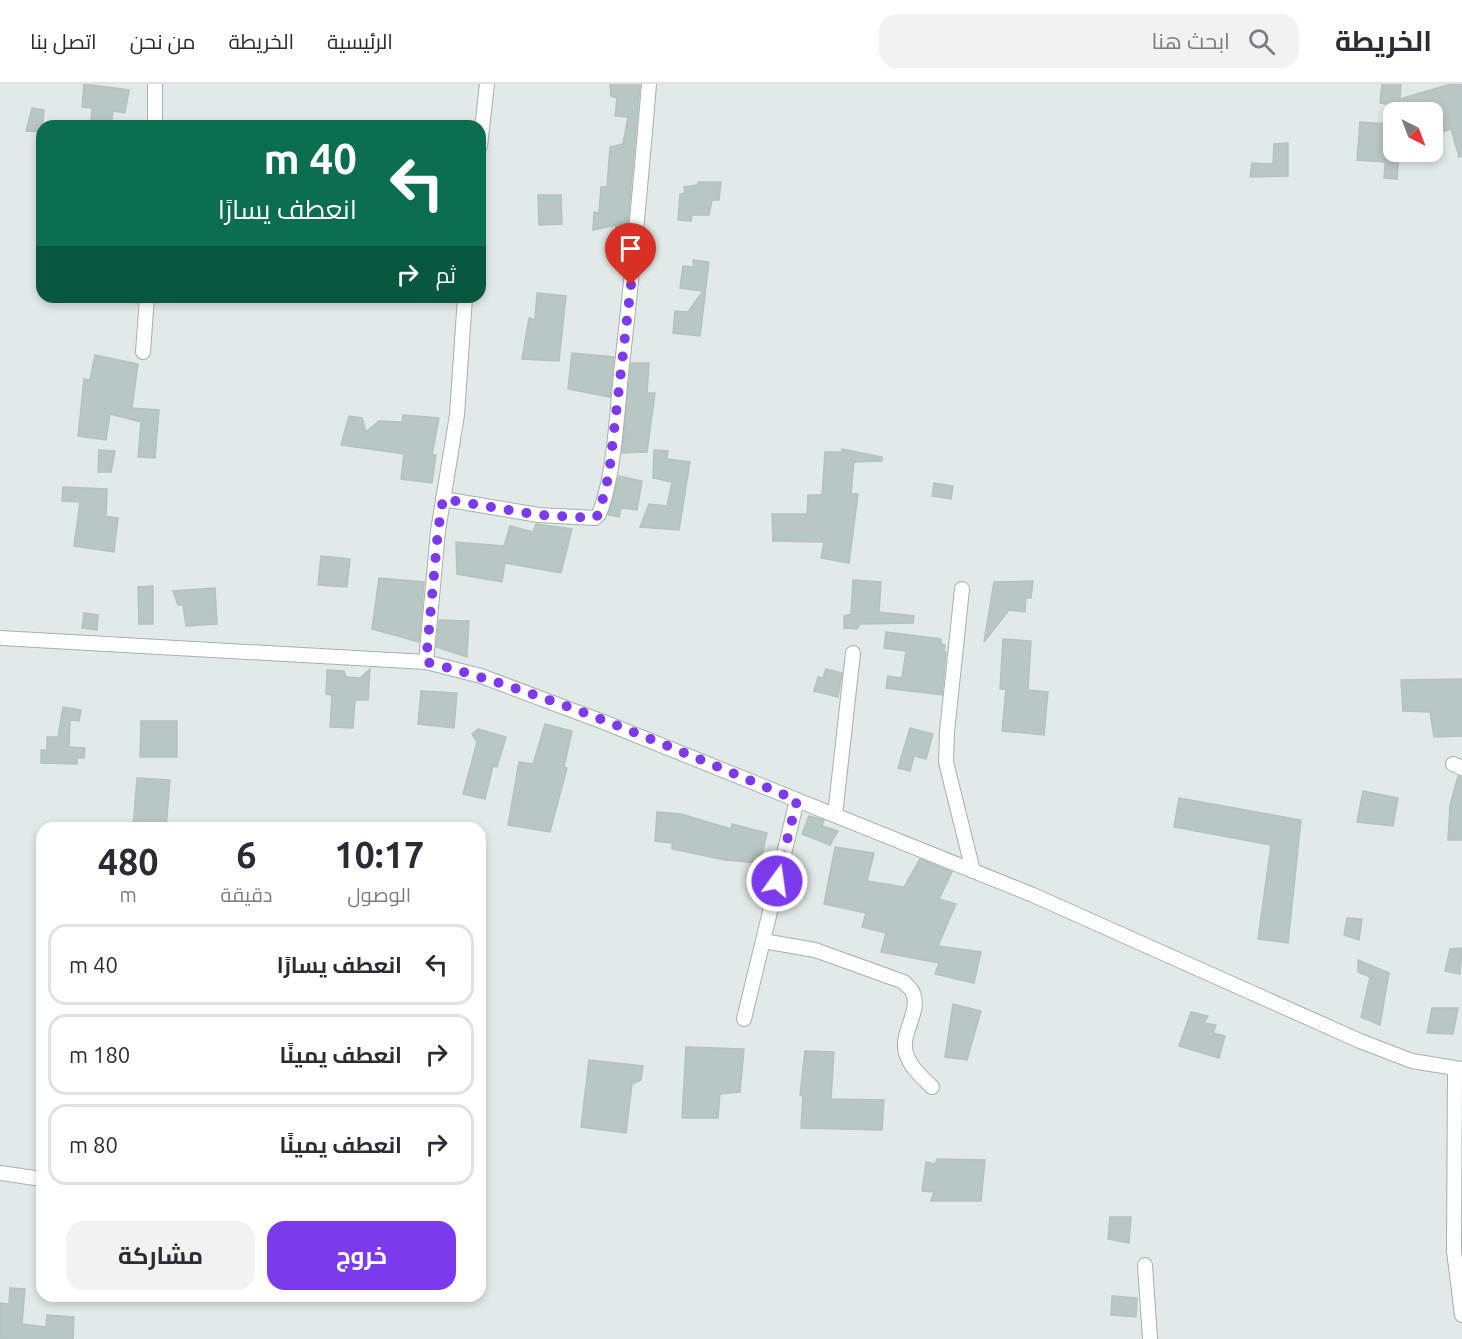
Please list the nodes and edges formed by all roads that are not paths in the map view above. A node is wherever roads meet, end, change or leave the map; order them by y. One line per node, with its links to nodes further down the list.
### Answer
1 (155, 84): 4 (street)
2 (487, 84): 5 (street)
3 (649, 84): 9 (street)
4 (155, 120)
5 (483, 120)
6 (146, 303): 8 (street)
7 (465, 303): 9 (street)
8 (142, 352)
9 (443, 499): 13 (street)
10 (962, 589): 16 (street)
11 (0, 638): 13 (street)
12 (853, 652): 15 (street)
13 (426, 662): 14 (street)
14 (797, 800): 15 (street); 17 (street)
15 (835, 815): 16 (street)
16 (973, 871): 19 (street)
17 (763, 941): 18 (street); 20 (street)
18 (744, 1019)
19 (1459, 1069): 24 (street)
20 (932, 1088)
21 (0, 1173): 22 (street)
22 (36, 1178)
23 (1145, 1265): 25 (street)
24 (1462, 1315)
25 (1150, 1339)

